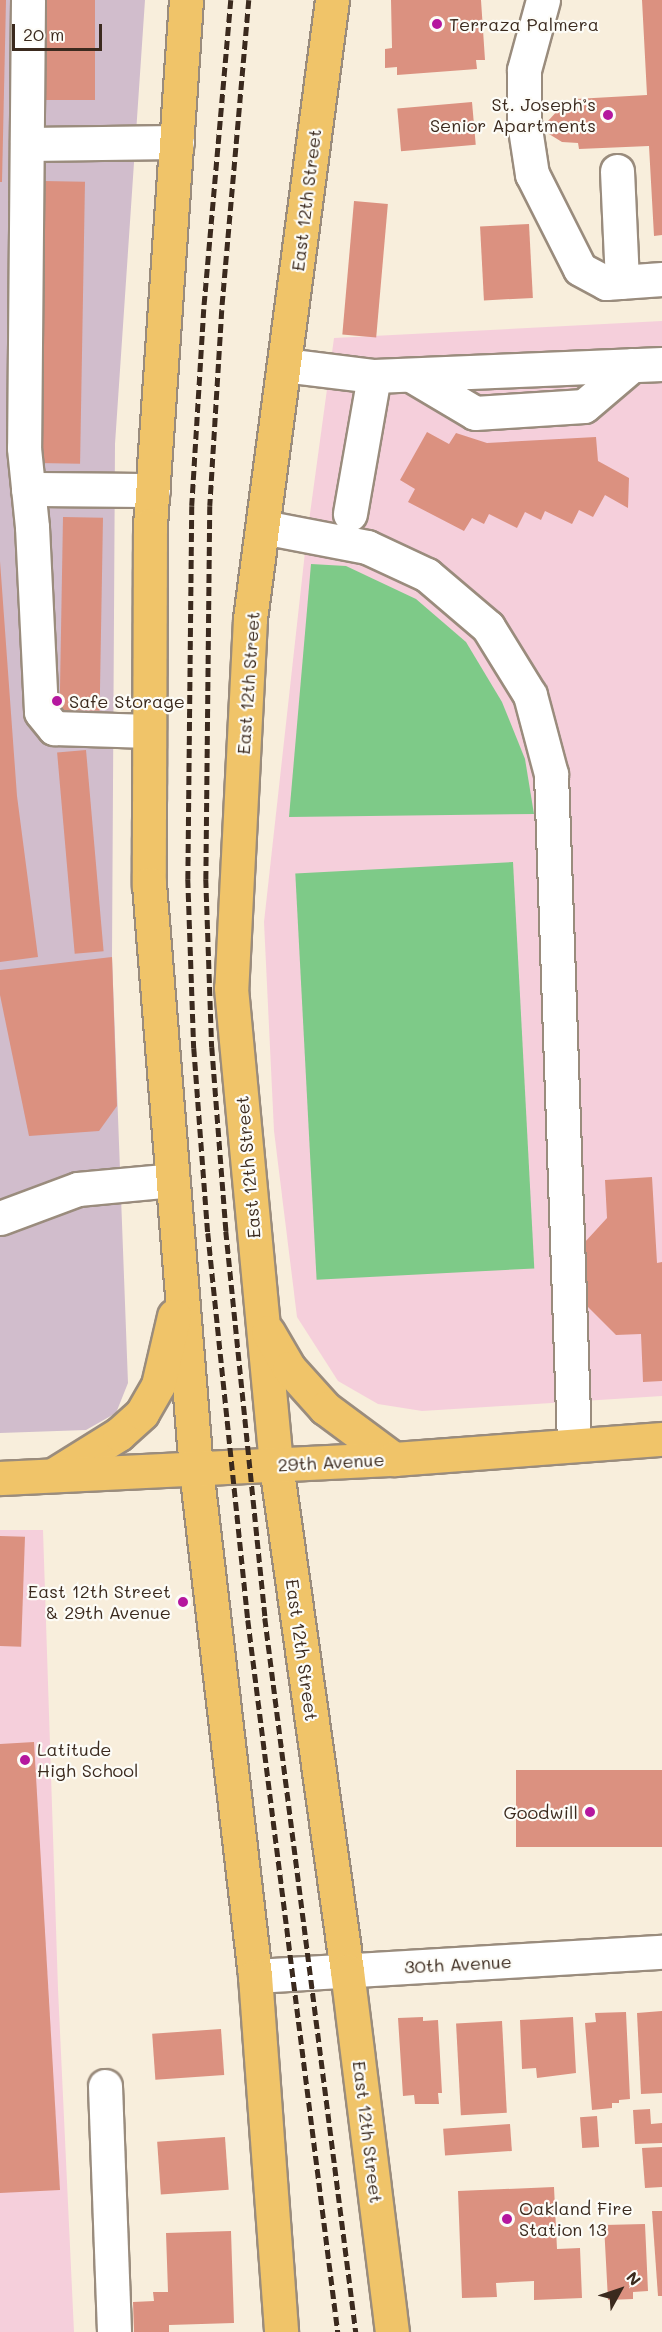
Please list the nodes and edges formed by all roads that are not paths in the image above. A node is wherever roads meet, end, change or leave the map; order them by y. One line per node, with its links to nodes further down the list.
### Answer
1 (28, 0): 6 (street)
2 (186, 0): 5 (main road)
3 (332, 0): 10 (main road, East 12th Street)
4 (543, 0): 9 (street)
5 (177, 142): 6 (street); 14 (main road)
6 (27, 144): 13 (street)
7 (617, 171): 9 (street)
8 (662, 279): 9 (street)
9 (622, 282)
10 (284, 365): 12 (street); 16 (main road, East 12th Street)
11 (647, 365): 12 (street)
12 (374, 376): 15 (street)
13 (28, 489): 14 (street); 17 (street)
14 (153, 490): 17 (main road)
15 (350, 514)
16 (263, 527): 21 (main road, East 12th Street); 23 (street)
17 (148, 731): 18 (main road)
18 (173, 1180): 19 (street); 20 (main road)
19 (0, 1218)
20 (181, 1285): 26 (main road); 27 (main road)
21 (263, 1322): 24 (main road); 25 (main road, East 12th Street)
22 (662, 1439): 23 (main road, 29th Avenue)
23 (574, 1443): 24 (main road, 29th Avenue)
24 (394, 1459): 25 (main road, 29th Avenue)
25 (276, 1466): 26 (main road, 29th Avenue); 30 (main road, East 12th Street)
26 (196, 1469): 27 (main road, 29th Avenue); 31 (main road)
27 (51, 1476): 28 (main road, 29th Avenue)
28 (0, 1478)
29 (662, 1952): 30 (street, 30th Avenue)
30 (347, 1971): 31 (street, 30th Avenue); 35 (main road, East 12th Street)
31 (255, 1976): 34 (main road)
32 (105, 2086): 33 (street)
33 (114, 2332)
34 (281, 2332)
35 (393, 2332)

